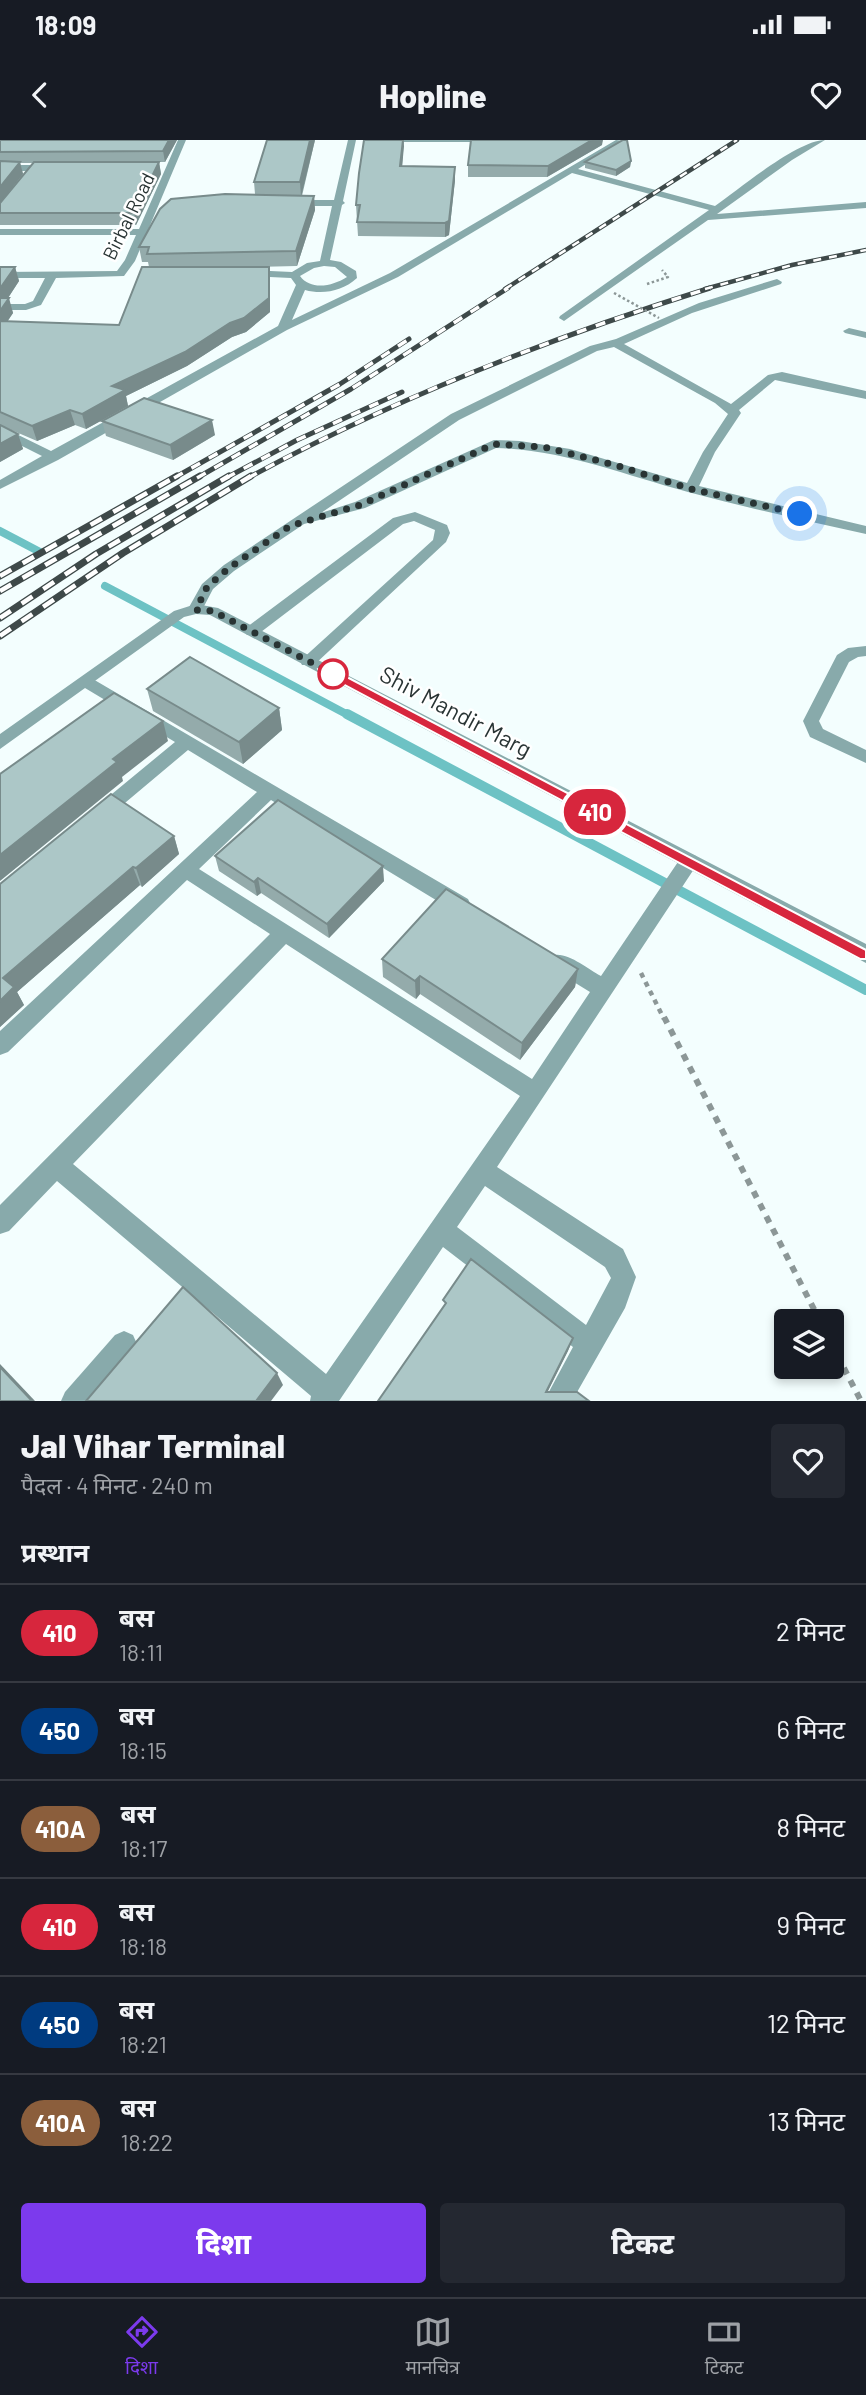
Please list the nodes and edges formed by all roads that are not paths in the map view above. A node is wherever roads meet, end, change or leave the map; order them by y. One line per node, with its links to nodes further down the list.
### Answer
1 (182, 140): 14 (street, Birbal Road)
2 (352, 140): 20 (street)
3 (377, 140): 4 (street)
4 (414, 140): 5 (street)
5 (508, 140)
6 (821, 140): 22 (street)
7 (598, 141): 8 (street)
8 (620, 141): 9 (street); 15 (street)
9 (634, 141)
10 (0, 168): 11 (street)
11 (34, 168): 12 (street); 16 (street)
12 (61, 168)
13 (156, 168): 14 (street)
14 (170, 168): 17 (street, Birbal Road)
15 (571, 170): 22 (street); 34 (street)
16 (23, 182)
17 (157, 201): 18 (street); 25 (street, Birbal Road)
18 (170, 201)
19 (288, 202): 20 (street)
20 (340, 203): 26 (street)
21 (866, 205): 23 (street)
22 (719, 210): 23 (street)
23 (708, 218): 38 (street)
24 (0, 232): 25 (street)
25 (142, 232): 29 (street, Birbal Road)
26 (324, 263): 28 (street); 33 (street)
27 (236, 273): 33 (street)
28 (352, 273): 34 (street); 36 (street)
29 (120, 274): 30 (street); 32 (street, Birbal Road)
30 (133, 274)
31 (0, 275): 32 (street, Birbal Road)
32 (52, 275): 37 (street)
33 (294, 275): 36 (street)
34 (394, 275): 39 (street)
35 (777, 282): 42 (street)
36 (301, 286): 39 (street)
37 (0, 307)
38 (564, 318)
39 (283, 328): 46 (street)
40 (849, 331): 41 (street)
41 (866, 335)
42 (618, 345): 44 (street); 49 (street)
43 (866, 395): 44 (street)
44 (732, 408): 48 (street)
45 (0, 430): 46 (street)
46 (53, 457): 47 (street)
47 (0, 485)
48 (691, 489): 49 (street); 50 (street)
49 (290, 526): 51 (street)
50 (866, 530)
51 (196, 610): 52 (street, Shiv Mandir Marg); 55 (street, Shiv Mandir Marg)
52 (252, 631): 54 (street, Shiv Mandir Marg); 54 (street)
53 (866, 652): 58 (street)
54 (308, 661): 61 (street, Shiv Mandir Marg)
55 (86, 681): 56 (street); 57 (street, Shiv Mandir Marg)
56 (187, 742): 59 (street); 60 (street)
57 (0, 743)
58 (866, 757)
59 (269, 791): 62 (street); 63 (street)
60 (83, 827)
61 (689, 861): 66 (street, Shiv Mandir Marg); 67 (street)
62 (186, 870): 64 (street); 68 (street)
63 (481, 916)
64 (283, 934): 69 (street); 70 (street)
65 (540, 951): 67 (street)
66 (866, 954)
67 (604, 989): 69 (street)
68 (0, 1045)
69 (535, 1093): 71 (street)
70 (56, 1165): 72 (street); 76 (street)
71 (482, 1171): 73 (street); 75 (street)
72 (0, 1222)
73 (441, 1230): 75 (street); 76 (street)
74 (124, 1344): 77 (street)
75 (590, 1344): 78 (street)
76 (325, 1397)
77 (74, 1401)
78 (557, 1401)

